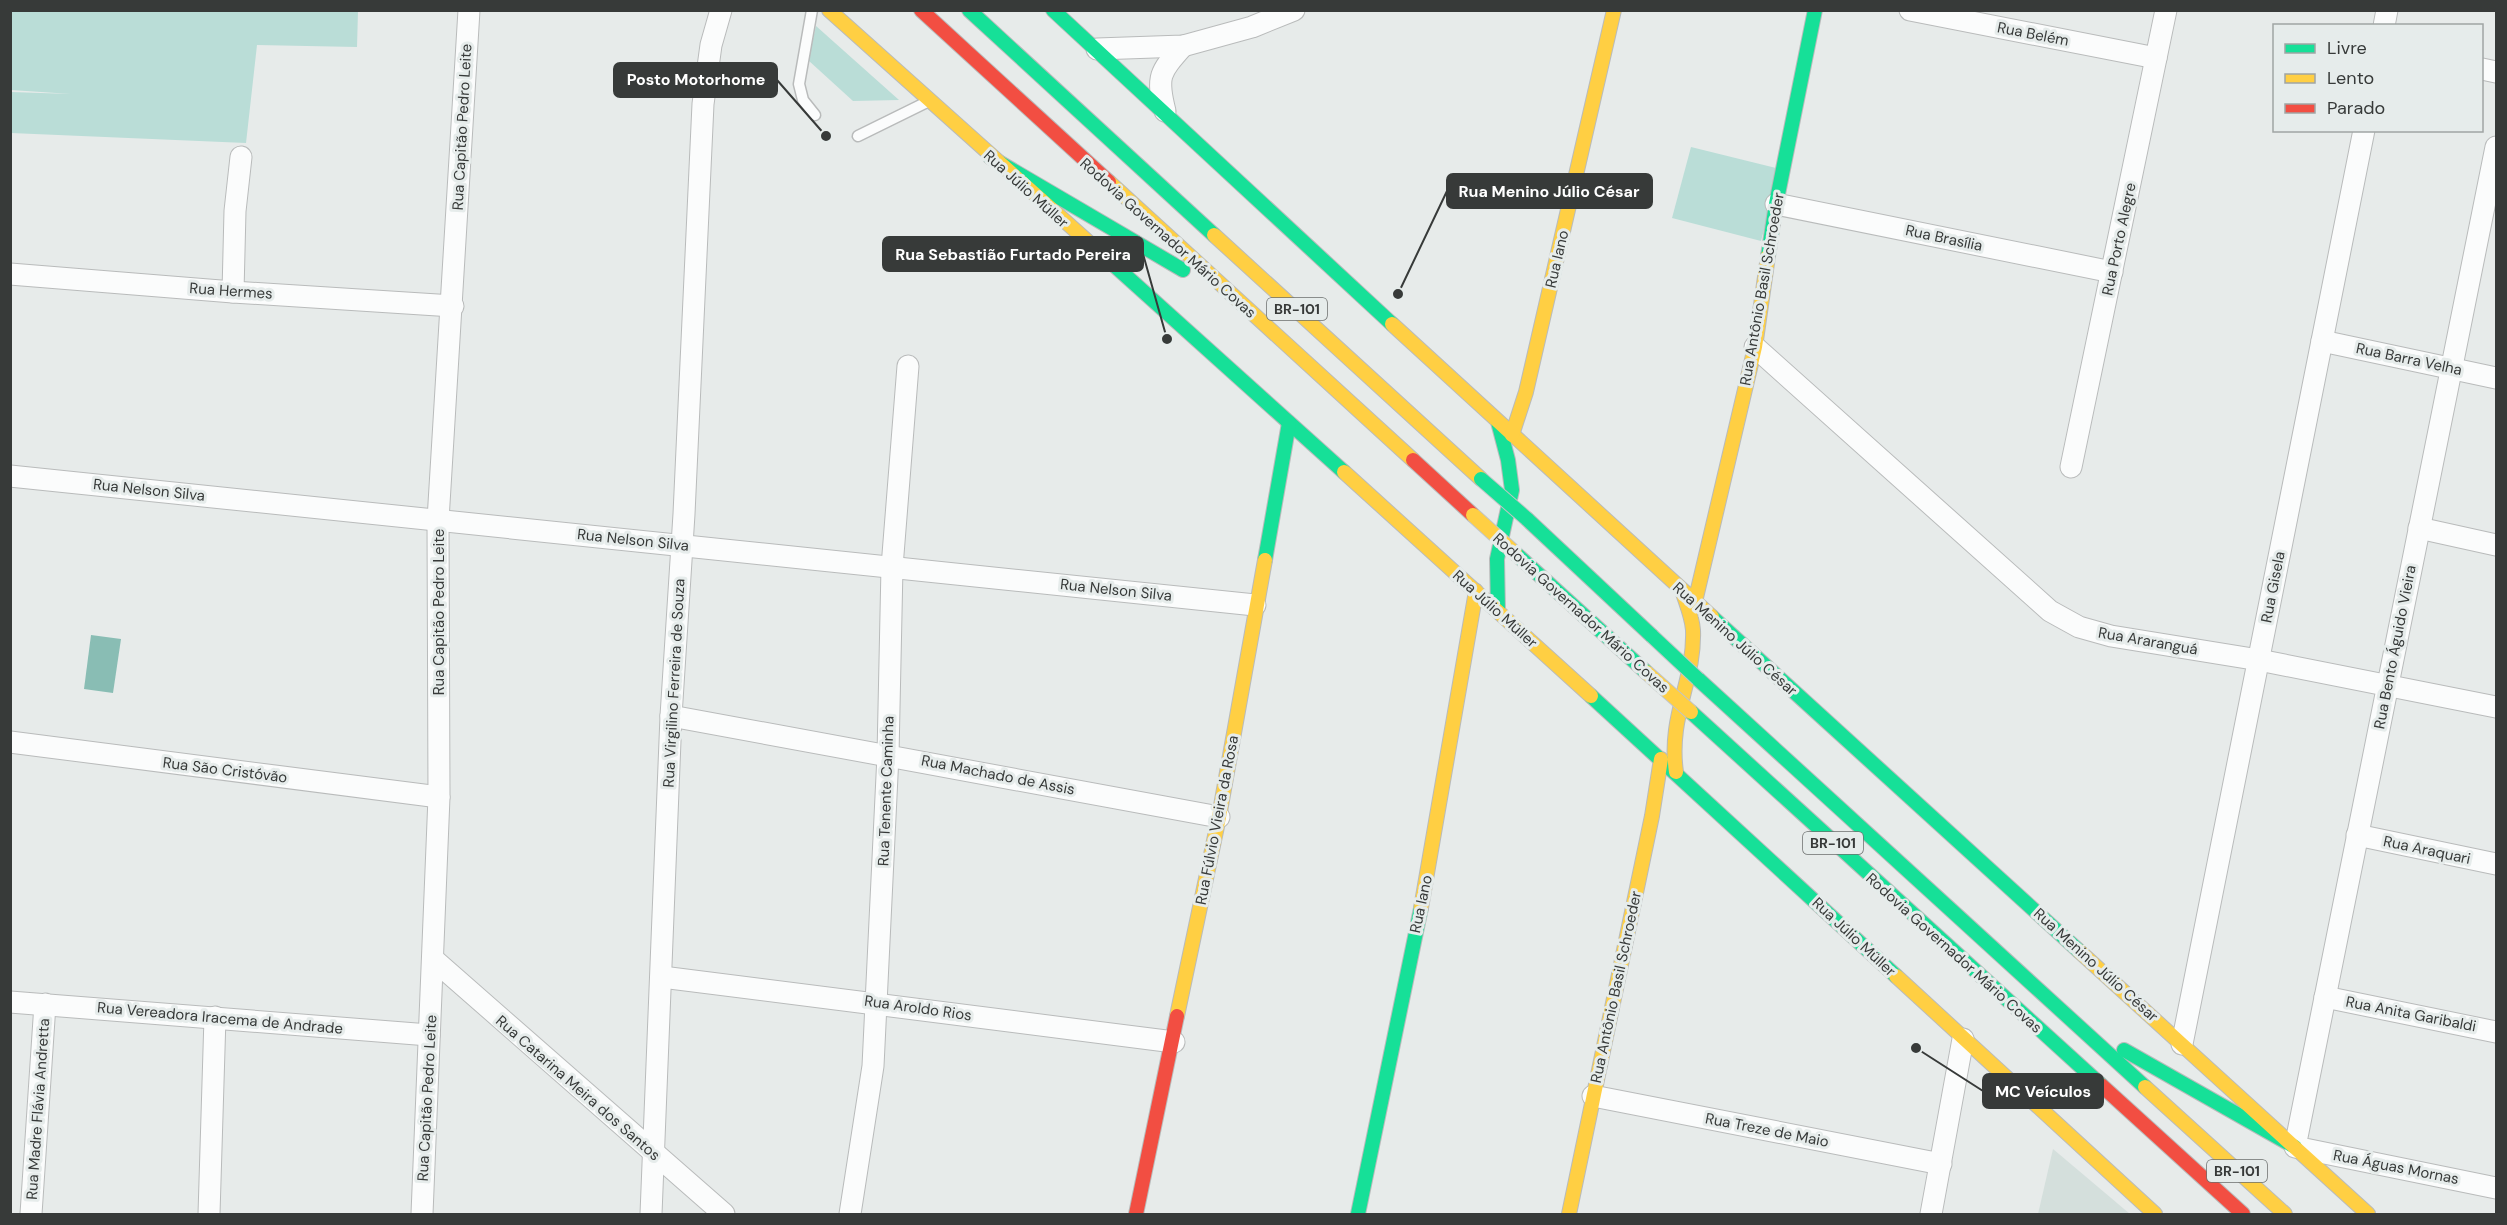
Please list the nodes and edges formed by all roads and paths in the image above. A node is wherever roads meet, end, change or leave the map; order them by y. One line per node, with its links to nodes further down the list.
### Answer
1 (469, 10): 29 (street, Rua Capitão Pedro Leite)
2 (721, 10): 45 (street, Rua Virgilino Ferreira de Souza)
3 (812, 10): 18 (lane)
4 (829, 10): 16 (main road, Rua Júlio Müller)
5 (921, 10): 30 (main road, Rodovia Governador Mário Covas / BR-101)
6 (969, 10): 77 (main road, Rodovia Governador Mário Covas / BR-101, bridge)
7 (1053, 10): 14 (main road, Rua Menino Júlio César)
8 (1294, 10): 13 (street)
9 (1614, 10): 38 (main road, Rua Iano)
10 (1815, 10): 24 (main road, Rua Antônio Basil Schroeder)
11 (1910, 10): 15 (street, Rua Belém)
12 (2166, 10): 15 (street, Rua Porto Alegre)
13 (1184, 45): 14 (street); 17 (street)
14 (1097, 49): 17 (main road, Rua Menino Júlio César)
15 (2156, 58): 26 (street, Rua Porto Alegre)
16 (928, 101): 20 (lane); 23 (main road, Rua Júlio Müller)
17 (1165, 111): 36 (main road, Rua Menino Júlio César)
18 (814, 115)
19 (2364, 132): 31 (street, Rua Gisela)
20 (858, 136)
21 (2496, 147): 25 (street, Rua Bento Águido Vieira)
22 (241, 157): 28 (street)
23 (990, 157): 30 (main road); 37 (main road, Rua Júlio Müller)
24 (1776, 204): 26 (street, Rua Brasília); 32 (main road, Rua Antônio Basil Schroeder)
25 (2489, 222): 34 (street, Rua Bento Águido Vieira)
26 (2112, 272): 39 (street, Rua Porto Alegre)
27 (10, 274): 28 (street, Rua Hermes)
28 (233, 292): 29 (street, Rua Hermes)
29 (453, 306): 43 (street, Rua Capitão Pedro Leite)
30 (1244, 307): 99 (main road, Rodovia Governador Mário Covas / BR-101, bridge)
31 (2322, 341): 34 (street, Rua Barra Velha); 57 (street, Rua Gisela)
32 (1755, 347): 52 (main road, Rua Antônio Basil Schroeder); 57 (street, Rua Araranguá)
33 (908, 366): 48 (street, Rua Tenente Caminha)
34 (2451, 369): 35 (street, Rua Barra Velha); 44 (street, Rua Bento Águido Vieira)
35 (2496, 378)
36 (1498, 422): 38 (main road, Rua Menino Júlio César); 42 (main road)
37 (1289, 423): 49 (main road, Rua Júlio Müller); 53 (main road, Rua Fúlvio Vieira da Rosa)
38 (1512, 435): 40 (main road, Rua Menino Júlio César)
39 (2071, 467)
40 (1539, 472): 42 (main road); 50 (main road, Rua Menino Júlio César)
41 (10, 476): 43 (street, Rua Nelson Silva)
42 (1512, 490): 47 (main road)
43 (438, 520): 45 (street, Rua Nelson Silva); 66 (street, Rua Capitão Pedro Leite)
44 (2419, 528): 46 (street); 58 (street, Rua Bento Águido Vieira)
45 (682, 545): 48 (street, Rua Nelson Silva); 60 (street, Rua Virgilino Ferreira de Souza)
46 (2496, 545)
47 (1497, 559): 49 (main road); 54 (main road)
48 (892, 567): 53 (street, Rua Nelson Silva); 63 (street, Rua Tenente Caminha)
49 (1461, 578): 51 (main road, Rua Júlio Müller)
50 (1682, 590): 52 (main road, Rua Menino Júlio César); 56 (main road)
51 (1476, 591): 54 (main road, Rua Júlio Müller); 96 (main road, Rua Iano)
52 (1695, 602): 55 (main road, Rua Menino Júlio César)
53 (1255, 605): 67 (main road, Rua Fúlvio Vieira da Rosa)
54 (1498, 611): 61 (main road, Rua Júlio Müller)
55 (1728, 631): 56 (main road); 82 (main road, Rua Menino Júlio César)
56 (1691, 651): 61 (main road)
57 (2259, 660): 58 (street, Rua Araranguá); 82 (street, Rua Gisela)
58 (2387, 685): 59 (street, Rua Araranguá); 68 (street, Rua Bento Águido Vieira)
59 (2496, 707)
60 (670, 716): 63 (street, Rua Machado de Assis); 71 (street, Rua Virgilino Ferreira de Souza)
61 (1658, 735): 64 (main road, Rua Júlio Müller); 65 (main road)
62 (10, 742): 66 (street, Rua São Cristóvão)
63 (888, 755): 67 (street, Rua Machado de Assis); 74 (street, Rua Tenente Caminha)
64 (1661, 759): 65 (main road, Rua Júlio Müller); 83 (main road, Rua Antônio Basil Schroeder)
65 (1676, 772): 80 (main road, Rua Júlio Müller)
66 (439, 797): 70 (street, Rua Capitão Pedro Leite)
67 (1219, 817): 81 (main road, Rua Fúlvio Vieira da Rosa)
68 (2357, 835): 69 (street, Rua Araquari); 72 (street, Rua Bento Águido Vieira)
69 (2496, 864)
70 (433, 959): 79 (street, Rua Capitão Pedro Leite); 85 (street, Rua Catarina Meira dos Santos)
71 (662, 976): 74 (street, Rua Aroldo Rios); 85 (street, Rua Virgilino Ferreira de Souza)
72 (2325, 997): 78 (street, Rua Anita Garibaldi); 84 (street, Rua Bento Águido Vieira)
73 (10, 1002): 75 (street, Rua Vereadora Iracema de Andrade)
74 (875, 1002): 81 (street, Rua Aroldo Rios); 94 (street, Rua Tenente Caminha)
75 (45, 1004): 76 (street, Rua Vereadora Iracema de Andrade); 89 (street, Rua Madre Flávia Andretta)
76 (215, 1017): 79 (street, Rua Vereadora Iracema de Andrade); 90 (street)
77 (2073, 1022): 84 (main road); 100 (main road, Rodovia Governador Mário Covas / BR-101)
78 (2496, 1032)
79 (429, 1035): 91 (street, Rua Capitão Pedro Leite)
80 (1963, 1039): 86 (street); 88 (main road, Rua Júlio Müller)
81 (1174, 1042): 95 (main road, Rua Fúlvio Vieira da Rosa)
82 (2182, 1044): 84 (main road, Rua Menino Júlio César)
83 (1593, 1096): 86 (street, Rua Treze de Maio); 97 (main road, Rua Antônio Basil Schroeder)
84 (2295, 1147): 87 (street, Rua Águas Mornas); 101 (main road, Rua Menino Júlio César)
85 (654, 1155): 92 (street, Rua Virgilino Ferreira de Souza); 93 (street, Rua Catarina Meira dos Santos)
86 (1941, 1164): 98 (street)
87 (2496, 1188)
88 (2152, 1213)
89 (30, 1215)
90 (209, 1215)
91 (422, 1215)
92 (651, 1215)
93 (724, 1215)
94 (850, 1215)
95 (1136, 1215)
96 (1358, 1215)
97 (1569, 1215)
98 (1931, 1215)
99 (2243, 1215)
100 (2285, 1215)
101 (2368, 1215)

